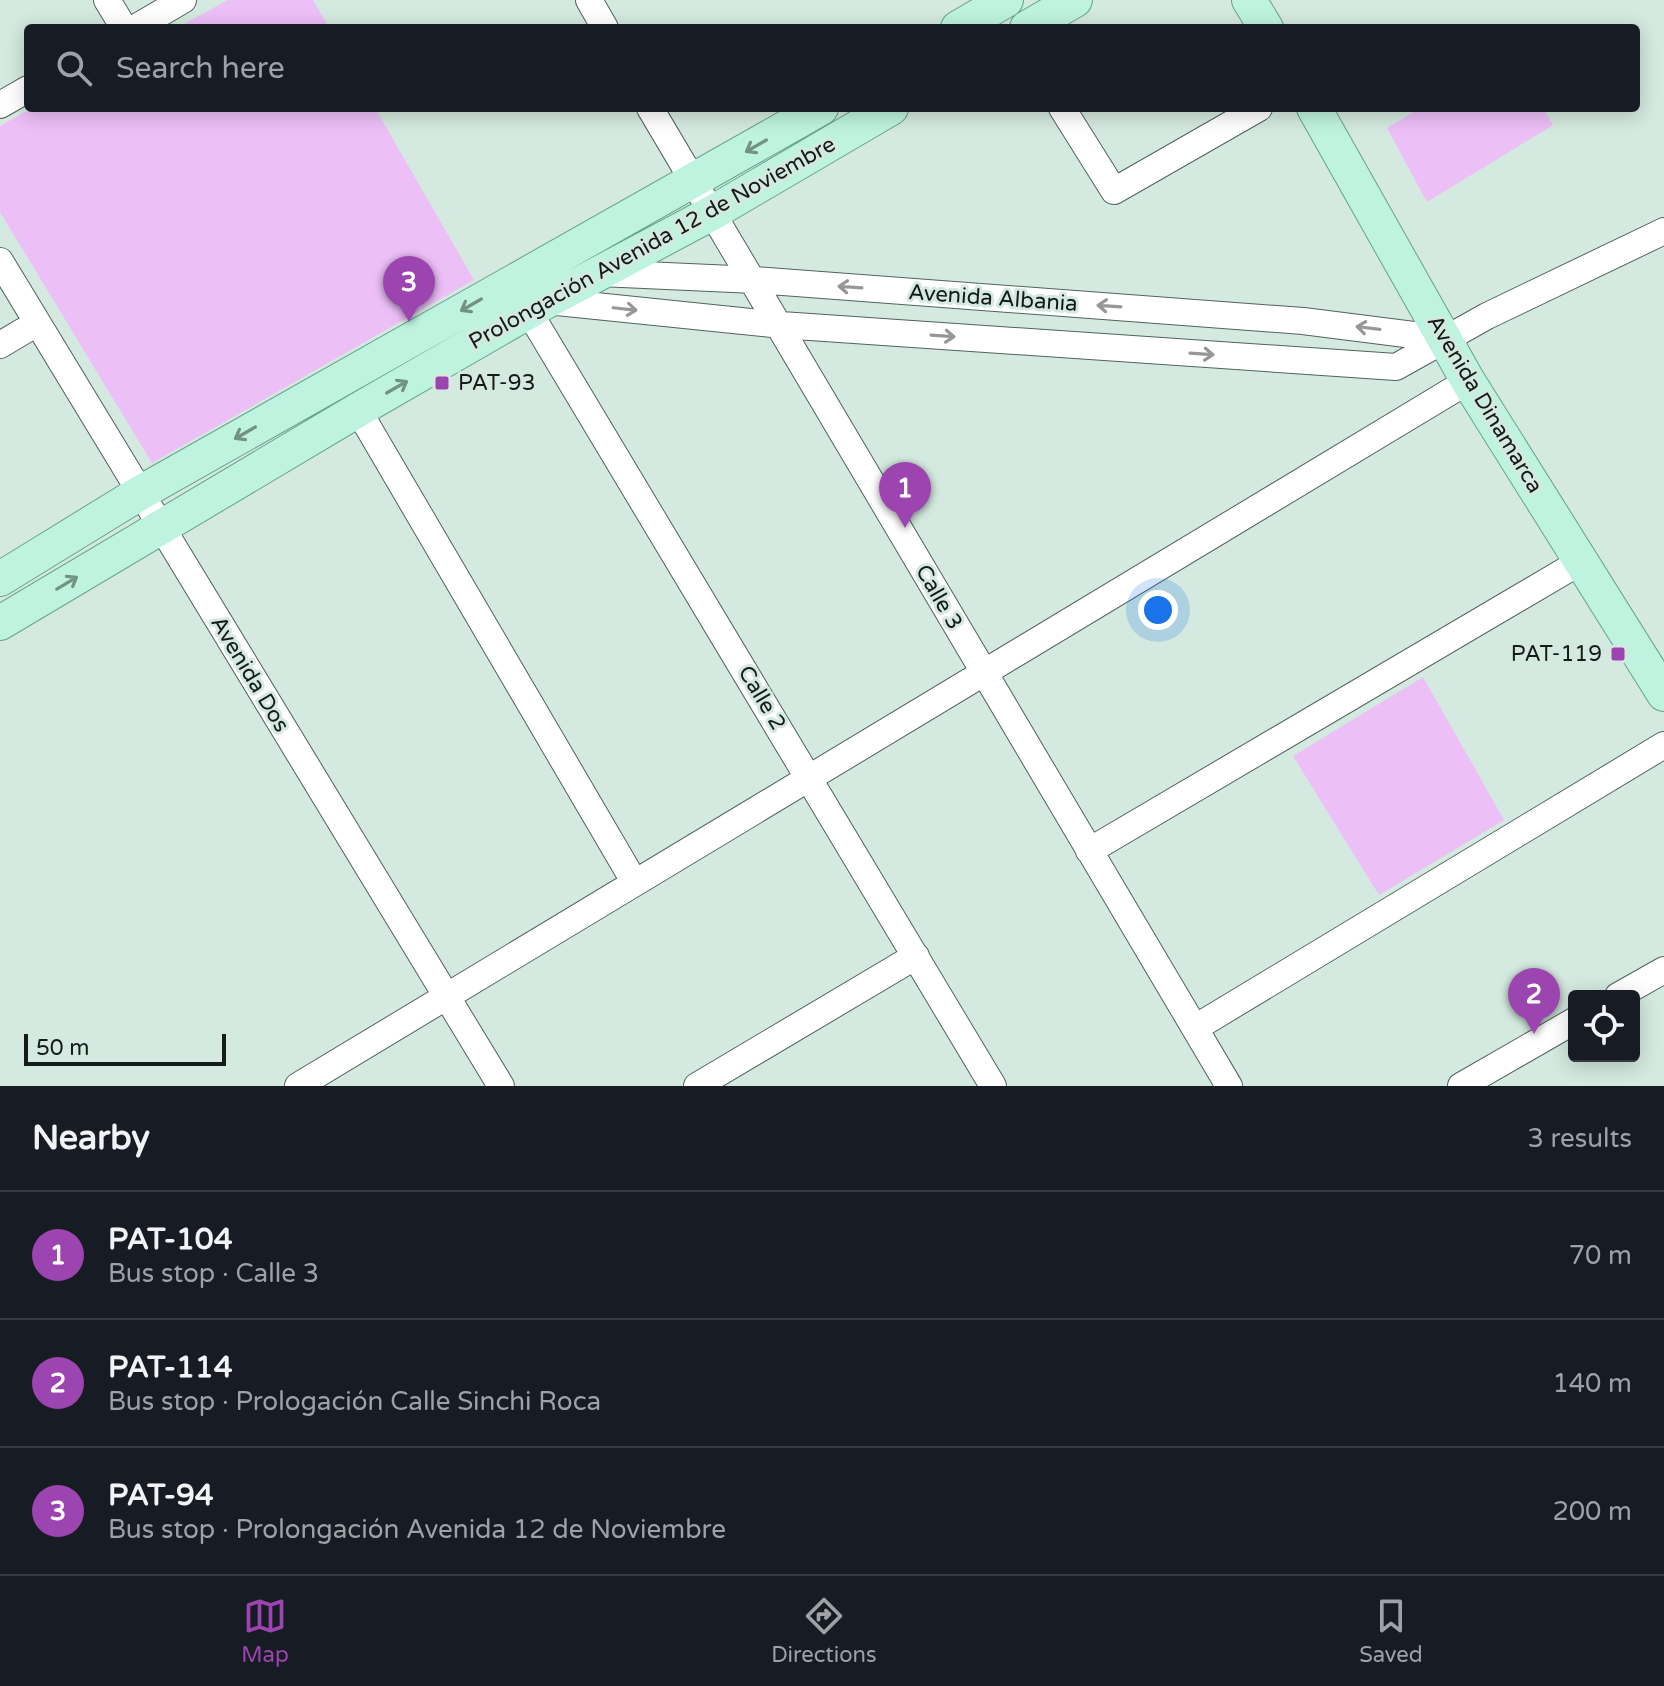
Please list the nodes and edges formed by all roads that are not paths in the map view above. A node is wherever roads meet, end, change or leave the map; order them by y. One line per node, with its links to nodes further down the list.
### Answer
1 (107, 0): 7 (street)
2 (183, 0): 8 (street)
3 (589, 0): 9 (street)
4 (1006, 0): 10 (main road)
5 (1249, 0): 12 (main road)
6 (1066, 9): 11 (main road)
7 (122, 24)
8 (142, 24)
9 (603, 24)
10 (965, 24)
11 (1035, 24)
12 (1264, 24)
13 (24, 91): 14 (street)
14 (0, 105)
15 (652, 112): 21 (street, Calle 3)
16 (814, 112): 21 (main road, Prolongación Avenida 12 de Noviembre, one-way to 21)
17 (884, 112): 22 (main road, Prolongación Avenida 12 de Noviembre)
18 (1065, 112): 19 (street)
19 (1252, 112)
20 (1316, 112): 31 (main road, Avenida Dinamarca)
21 (692, 183): 22 (street, Calle 3); 25 (main road, Prolongación Avenida 12 de Noviembre)
22 (712, 213): 26 (main road, Prolongación Avenida 12 de Noviembre); 27 (street, Calle 3)
23 (1664, 231): 31 (street, Avenida Albania)
24 (0, 261): 29 (street, Avenida Dos)
25 (539, 266): 26 (street, Avenida Albania); 35 (main road, Prolongación Avenida 12 de Noviembre, one-way to 35)
26 (602, 273): 27 (street, Avenida Albania); 28 (main road, Prolongación Avenida 12 de Noviembre)
27 (755, 280): 30 (street, Calle 3); 31 (street, Avenida Albania, one-way to 27)
28 (538, 307): 30 (street, Avenida Albania, one-way to 30); 34 (main road, Prolongación Avenida 12 de Noviembre, one-way to 28); 43 (street, Calle 2)
29 (37, 323): 32 (street); 35 (street, Avenida Dos)
30 (781, 325): 31 (street, Avenida Albania, one-way to 31); 40 (street, Calle 3)
31 (1445, 339): 33 (main road, Avenida Dinamarca)
32 (0, 345)
33 (1468, 381): 37 (main road, Avenida Dinamarca); 40 (street)
34 (358, 410): 36 (main road, Prolongación Avenida 12 de Noviembre); 45 (street)
35 (140, 493): 36 (street, Avenida Dos); 38 (main road, Prolongación Avenida 12 de Noviembre)
36 (161, 527): 39 (main road, Prolongación Avenida 12 de Noviembre, one-way to 36); 49 (street, Avenida Dos)
37 (1580, 562): 41 (main road, Avenida Dinamarca); 44 (street)
38 (0, 579)
39 (0, 623)
40 (982, 671): 43 (street); 44 (street, Calle 3)
41 (1664, 694)
42 (1664, 745): 51 (street)
43 (810, 778): 45 (street); 46 (street, Calle 2)
44 (1089, 851): 51 (street, Calle 3)
45 (635, 883): 49 (street)
46 (916, 956): 54 (street); 55 (street, Calle 2)
47 (1664, 970): 48 (street)
48 (1629, 990)
49 (447, 996): 52 (street); 53 (street, Avenida Dos)
50 (1568, 1024): 57 (street)
51 (1195, 1028): 56 (street, Calle 3)
52 (298, 1086)
53 (501, 1086)
54 (697, 1086)
55 (993, 1086)
56 (1229, 1086)
57 (1461, 1086)

